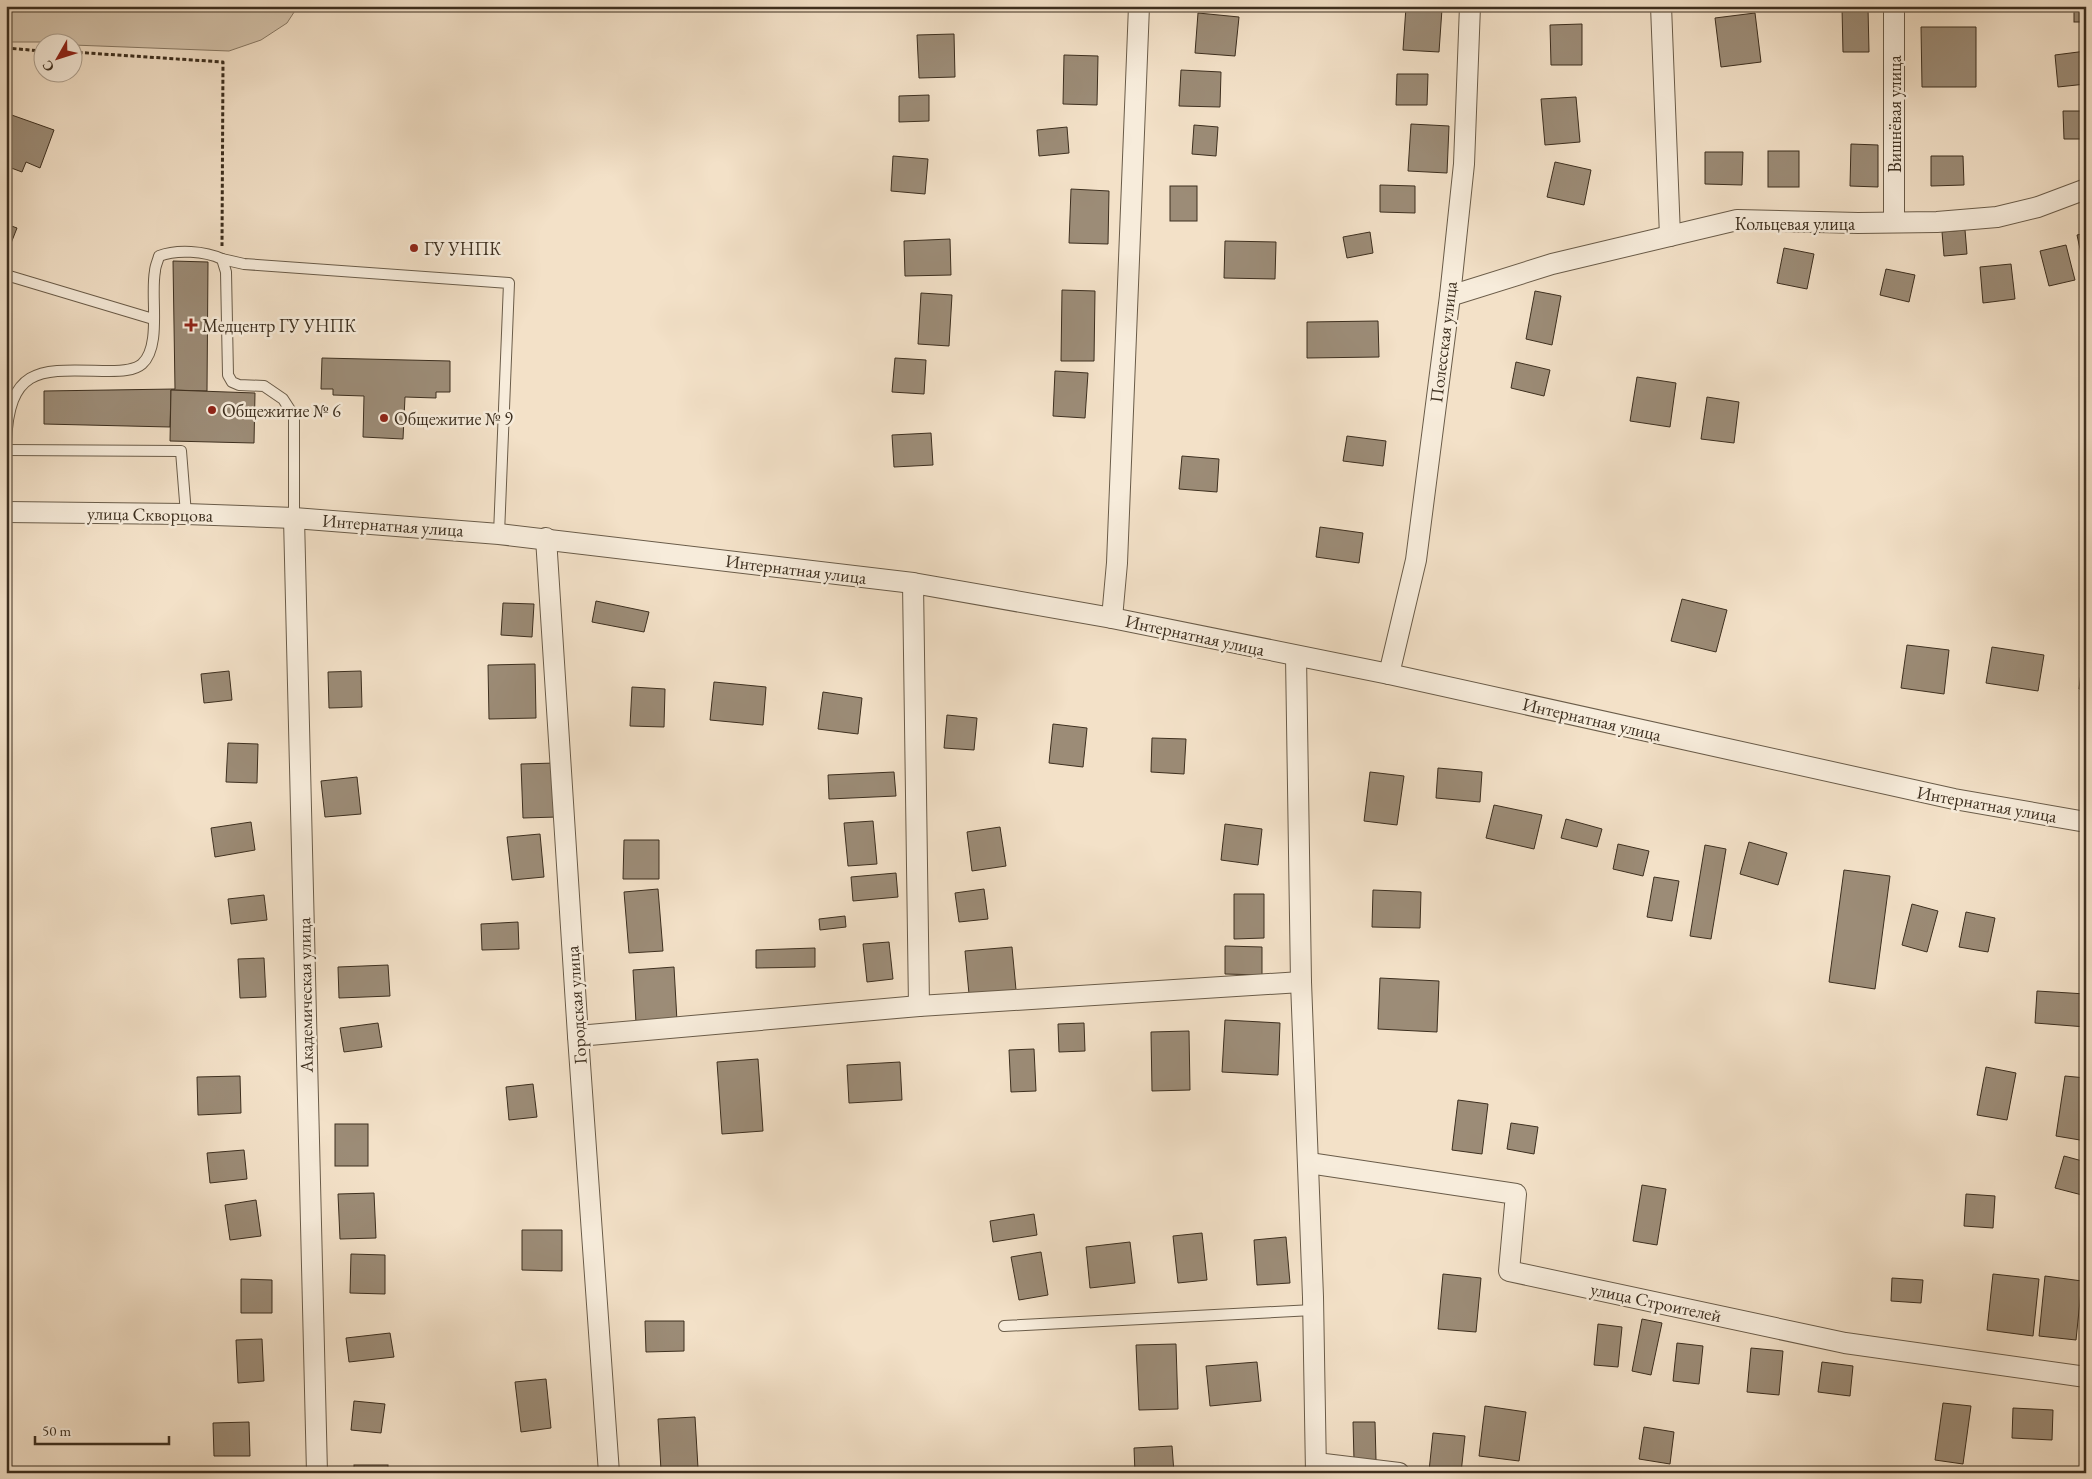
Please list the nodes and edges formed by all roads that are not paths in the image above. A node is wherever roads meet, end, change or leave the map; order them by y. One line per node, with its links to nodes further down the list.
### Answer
1 (1139, 6): 20 (street)
2 (1470, 6): 10 (street, Полесская улица)
3 (1661, 6): 7 (street)
4 (1894, 6): 6 (street, Вишнёвая улица)
5 (2086, 189): 6 (street, Кольцевая улица)
6 (1894, 222): 7 (street, Кольцевая улица)
7 (1670, 236): 10 (street, Кольцевая улица)
8 (222, 259): 11 (lane); 16 (lane); 17 (lane)
9 (6, 275): 11 (lane)
10 (1450, 296): 22 (street, Полесская улица)
11 (153, 319): 12 (lane)
12 (6, 443)
13 (6, 450): 15 (lane)
14 (6, 512): 15 (street, улица Скворцова)
15 (186, 514): 16 (street, улица Скворцова)
16 (294, 518): 17 (street, Интернатная улица); 32 (street, Академическая улица)
17 (499, 534): 18 (street, Интернатная улица)
18 (546, 538): 19 (street, Интернатная улица); 26 (street, Городская улица)
19 (913, 583): 20 (street, Интернатная улица); 25 (street)
20 (1112, 618): 21 (street, Интернатная улица)
21 (1296, 656): 22 (street, Интернатная улица); 24 (street)
22 (1389, 674): 23 (street, Интернатная улица)
23 (2086, 822)
24 (1301, 982): 25 (street); 27 (street)
25 (919, 1006): 26 (street)
26 (578, 1036): 33 (street, Городская улица)
27 (1309, 1164): 28 (street); 30 (street, улица Строителей)
28 (1313, 1310): 29 (lane); 31 (street)
29 (1004, 1326)
30 (2085, 1374)
31 (1316, 1468): 34 (street)
32 (317, 1473)
33 (609, 1473)
34 (1399, 1473)

